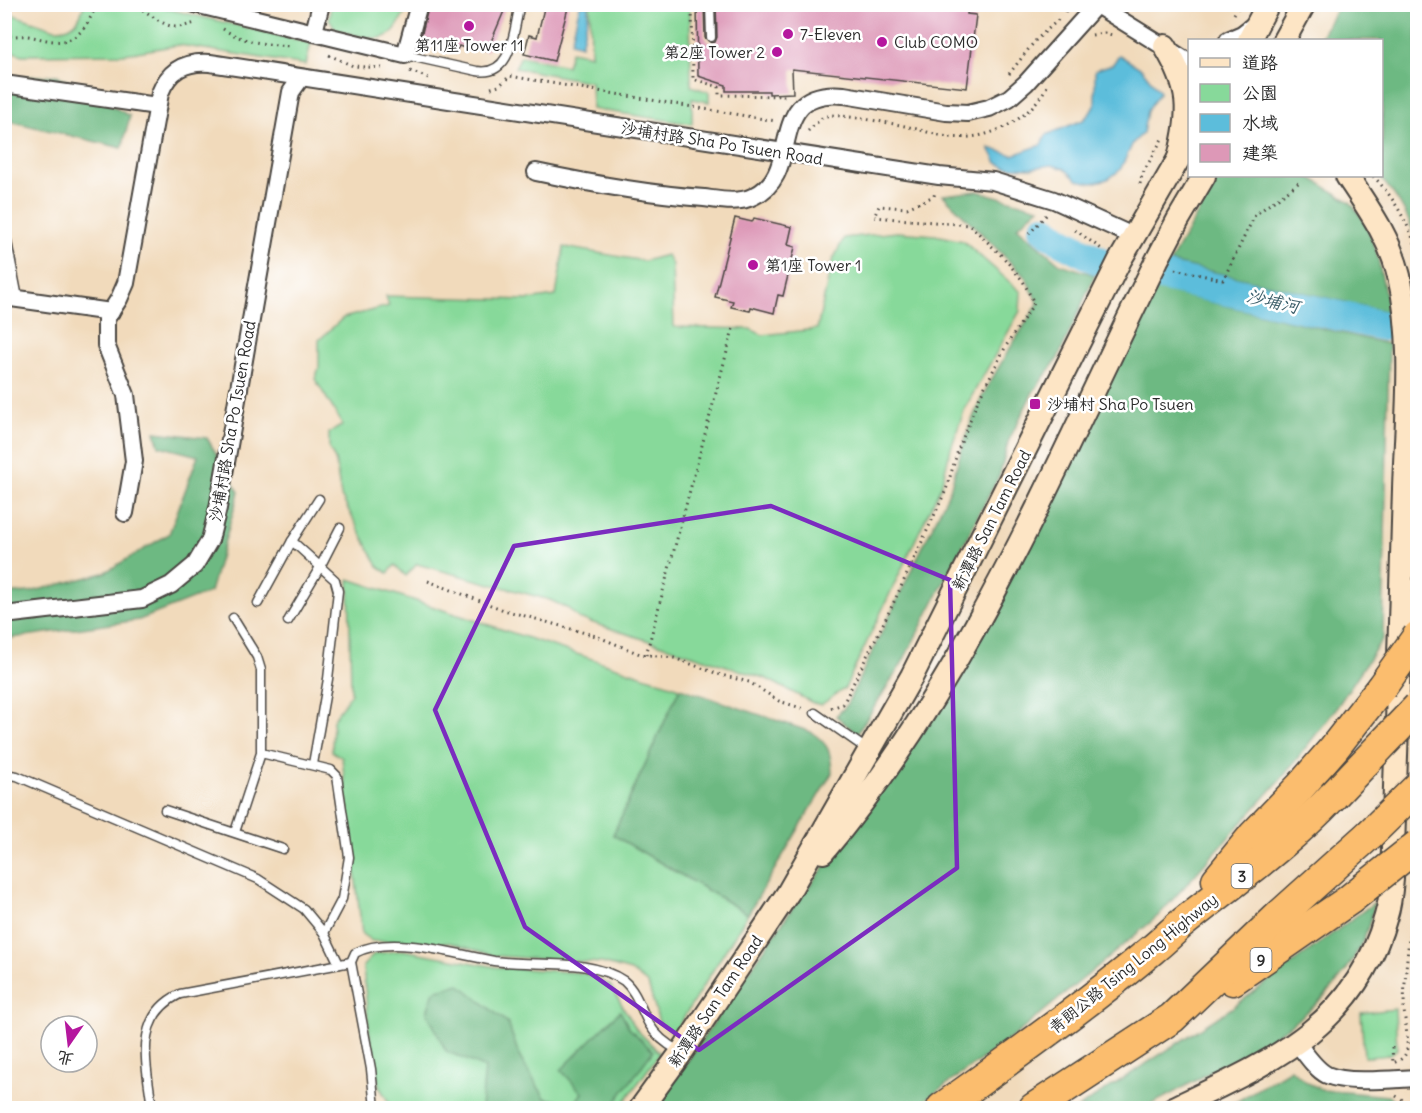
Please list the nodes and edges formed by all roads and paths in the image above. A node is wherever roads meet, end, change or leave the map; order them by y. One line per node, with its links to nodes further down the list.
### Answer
1 (100, 4): 15 (path)
2 (195, 4): 14 (street)
3 (321, 4): 14 (street)
4 (419, 4): 23 (street)
5 (520, 4): 23 (lane)
6 (692, 4): 29 (path)
7 (710, 4): 18 (lane)
8 (1068, 4): 25 (path)
9 (1240, 4): 12 (path)
10 (1304, 4): 17 (street)
11 (1096, 5): 21 (street); 32 (street)
12 (1234, 14)
13 (1259, 22): 19 (street)
14 (314, 32): 23 (street)
15 (4, 35)
16 (1088, 36): 20 (path)
17 (1289, 36)
18 (711, 37)
19 (1230, 39)
20 (1120, 40)
21 (1165, 46): 22 (street); 24 (street); 33 (street, 新潭路 San Tam Road)
22 (1188, 48)
23 (405, 55)
24 (1188, 62)
25 (1009, 75)
26 (301, 78): 30 (street, 沙埔村路 Sha Po Tsuen Road); 32 (street, 沙埔村路 Sha Po Tsuen Road); 58 (street, 沙埔村路 Sha Po Tsuen Road)
27 (1049, 83): 34 (path)
28 (4, 84): 30 (street)
29 (797, 96)
30 (157, 106): 49 (street, 沙埔村路 Sha Po Tsuen Road)
31 (1164, 136): 39 (path)
32 (782, 152): 34 (street, 沙埔村路 Sha Po Tsuen Road); 35 (street)
33 (1184, 152): 45 (street, 新潭路 San Tam Road)
34 (800, 155): 41 (street, 沙埔村路 Sha Po Tsuen Road)
35 (536, 172)
36 (1203, 177): 42 (street, 新潭路 San Tam Road)
37 (1353, 177): 46 (path); 81 (street)
38 (1300, 181): 47 (path)
39 (1139, 186)
40 (934, 196): 64 (path)
41 (1054, 200): 44 (path); 45 (street, 沙埔村路 Sha Po Tsuen Road)
42 (1178, 220): 45 (street); 76 (street, 新潭路 San Tam Road)
43 (4, 226): 48 (lane)
44 (1029, 234)
45 (1135, 237): 65 (street, 新潭路 San Tam Road)
46 (1418, 251)
47 (1165, 266)
48 (11, 298): 49 (street)
49 (111, 312): 52 (street, 沙埔村路 Sha Po Tsuen Road)
50 (733, 329): 62 (path)
51 (319, 499): 54 (lane)
52 (124, 513)
53 (340, 528): 55 (lane)
54 (291, 541): 55 (lane); 57 (lane)
55 (320, 567): 60 (lane); 67 (lane)
56 (428, 581): 62 (path)
57 (258, 603)
58 (4, 615)
59 (233, 618): 66 (lane)
60 (288, 621)
61 (1418, 636): 71 (highway, bridge)
62 (646, 655): 64 (path)
63 (1418, 707): 71 (highway, 青朗公路 Tsing Long Highway / 3, bridge)
64 (815, 713): 65 (lane)
65 (868, 750): 76 (street, 新潭路 San Tam Road)
66 (261, 753): 67 (lane); 72 (lane)
67 (313, 764): 77 (lane)
68 (4, 774): 77 (lane)
69 (1418, 787): 80 (highway, bridge)
70 (165, 810): 72 (lane)
71 (1294, 815): 89 (highway, 青朗公路 Tsing Long Highway / 3)
72 (235, 832): 74 (lane)
73 (1418, 845): 80 (highway, 9, bridge)
74 (283, 849)
75 (1415, 885): 82 (path)
76 (788, 892): 83 (street, 新潭路 San Tam Road)
77 (324, 933): 79 (lane)
78 (351, 962): 79 (lane); 83 (lane); 87 (lane)
79 (339, 964): 86 (lane)
80 (1172, 1018): 90 (highway, 9)
81 (1297, 1043): 84 (street); 91 (street)
82 (1392, 1047)
83 (681, 1053): 88 (street, 新潭路 San Tam Road)
84 (1418, 1078)
85 (1396, 1096): 92 (path)
86 (152, 1108)
87 (375, 1108)
88 (641, 1108)
89 (942, 1108)
90 (1034, 1108)
91 (1174, 1108)
92 (1409, 1108)

